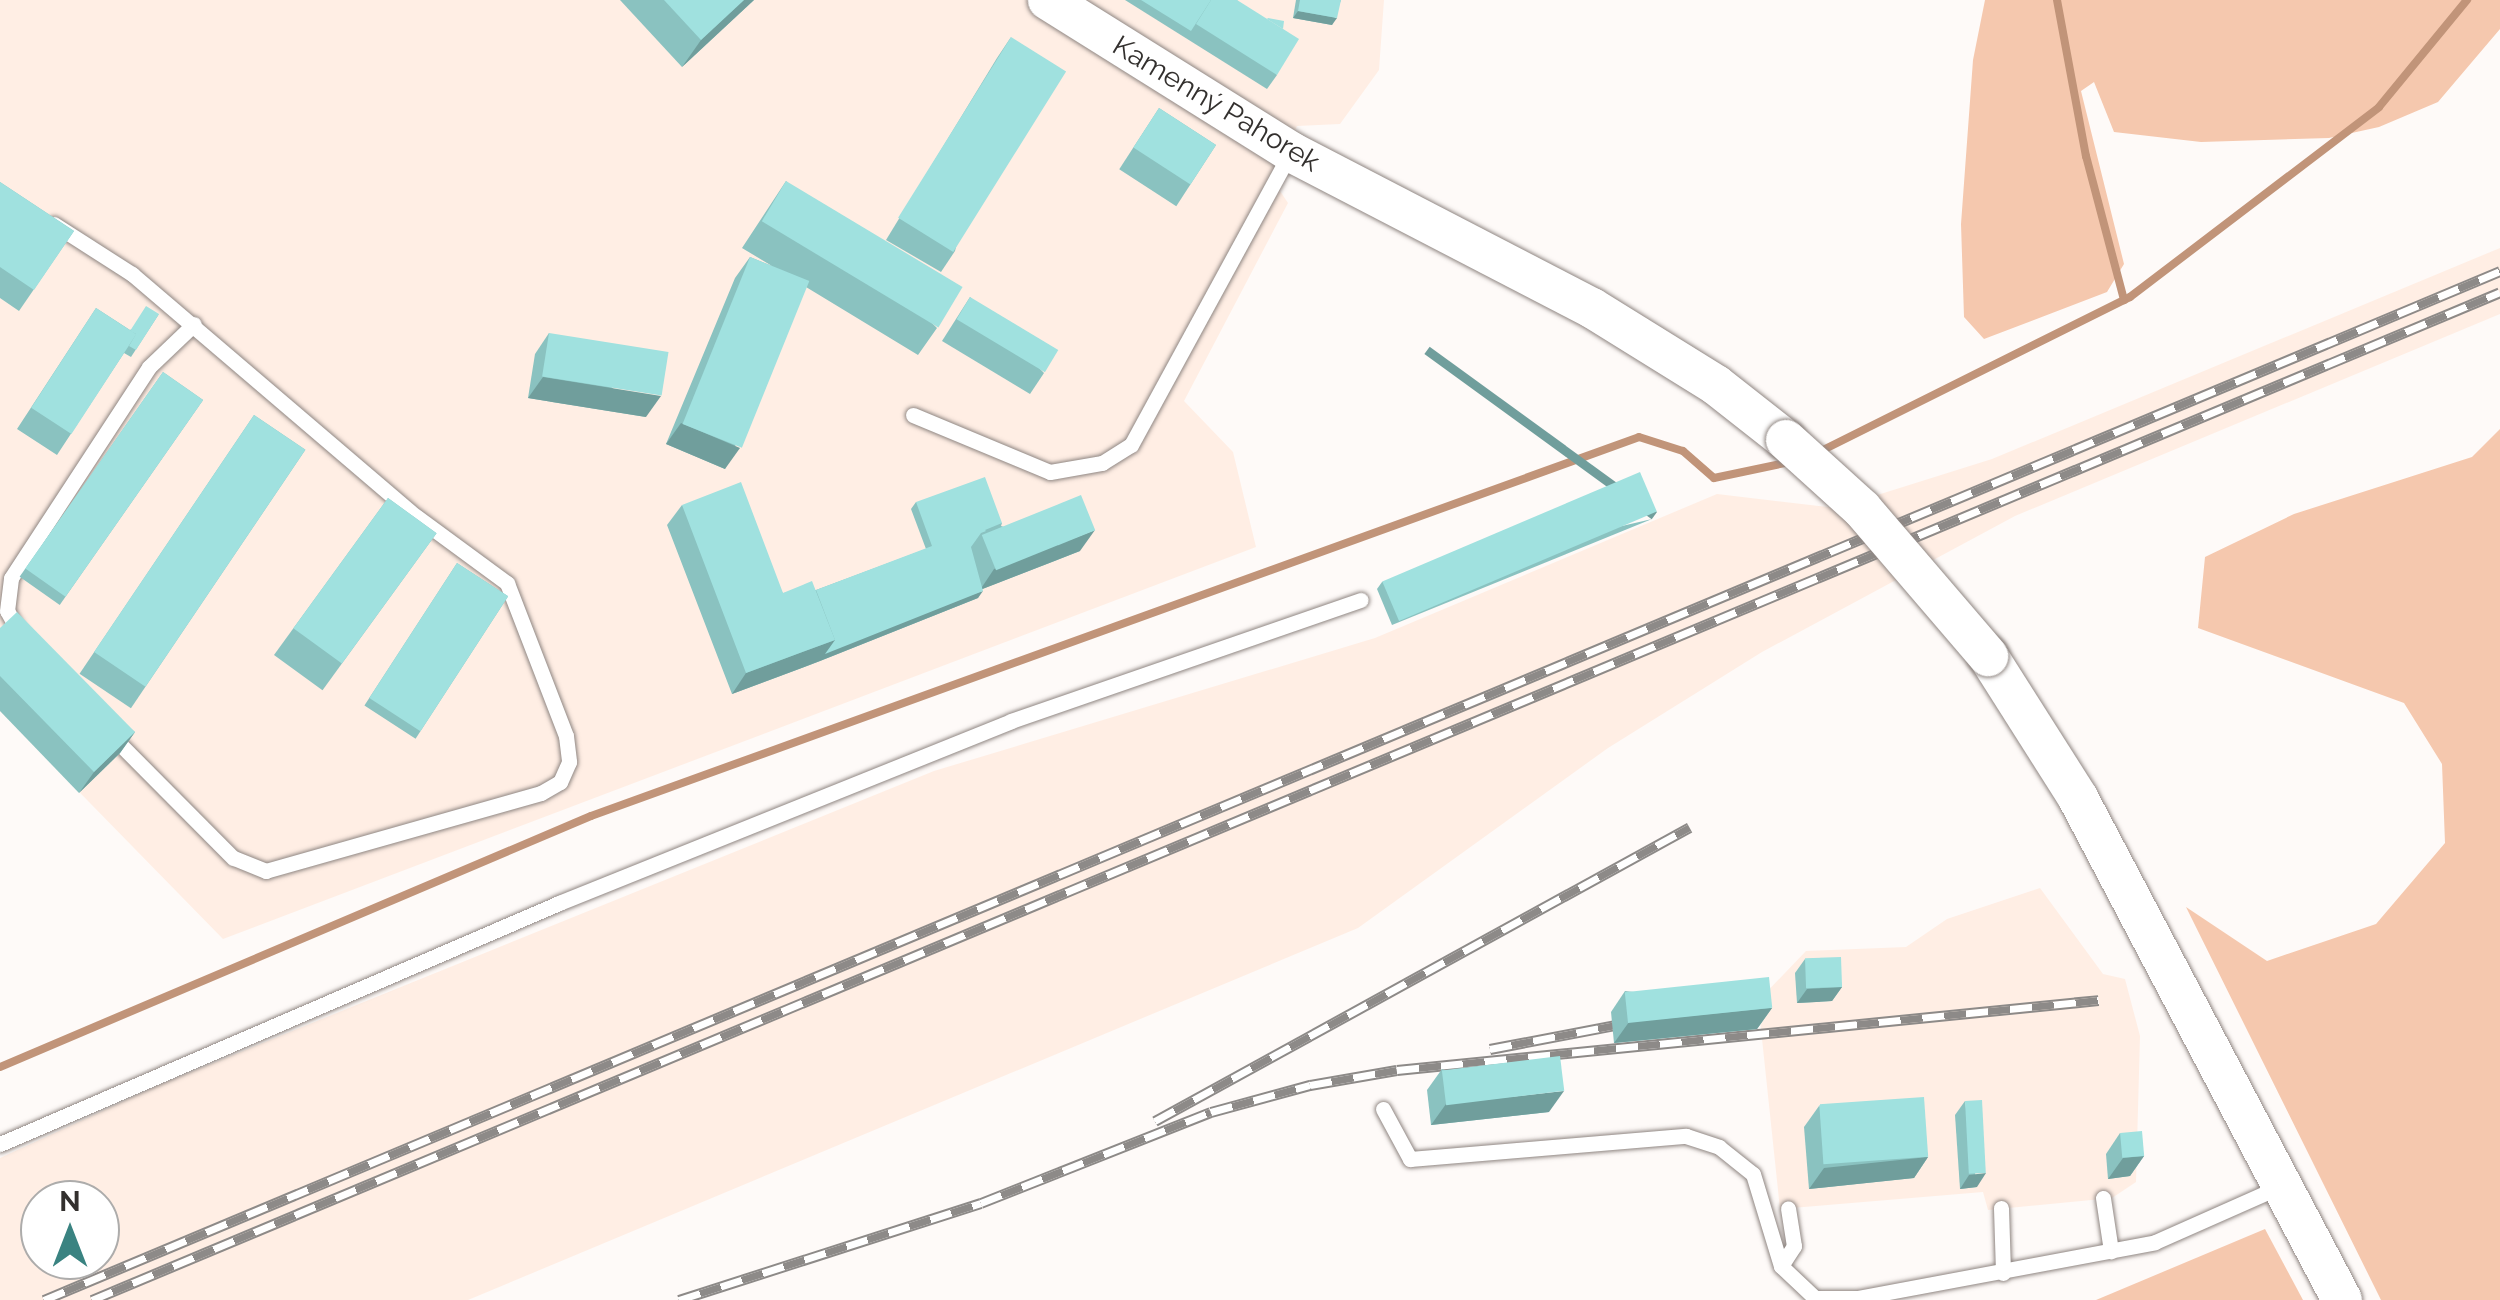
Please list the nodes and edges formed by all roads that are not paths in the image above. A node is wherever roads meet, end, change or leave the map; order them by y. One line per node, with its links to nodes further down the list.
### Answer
1 (1048, 0): 2 (street, Kamenný Pahorek)
2 (1291, 152): 5 (lane); 11 (street, Kamenný Pahorek, bridge)
3 (31, 209): 4 (lane)
4 (194, 324): 7 (lane); 8 (lane)
5 (913, 415)
6 (1361, 600): 10 (lane)
7 (34, 649)
8 (98, 721)
9 (1383, 1109): 16 (lane)
10 (0, 1144)
11 (2282, 1186): 15 (lane); 18 (street, Kamenný Pahorek)
12 (2103, 1198): 15 (lane)
13 (1788, 1208): 16 (lane)
14 (2002, 1208): 17 (lane)
15 (2110, 1252): 17 (lane)
16 (1781, 1266): 17 (lane)
17 (2003, 1274)
18 (2342, 1300)

